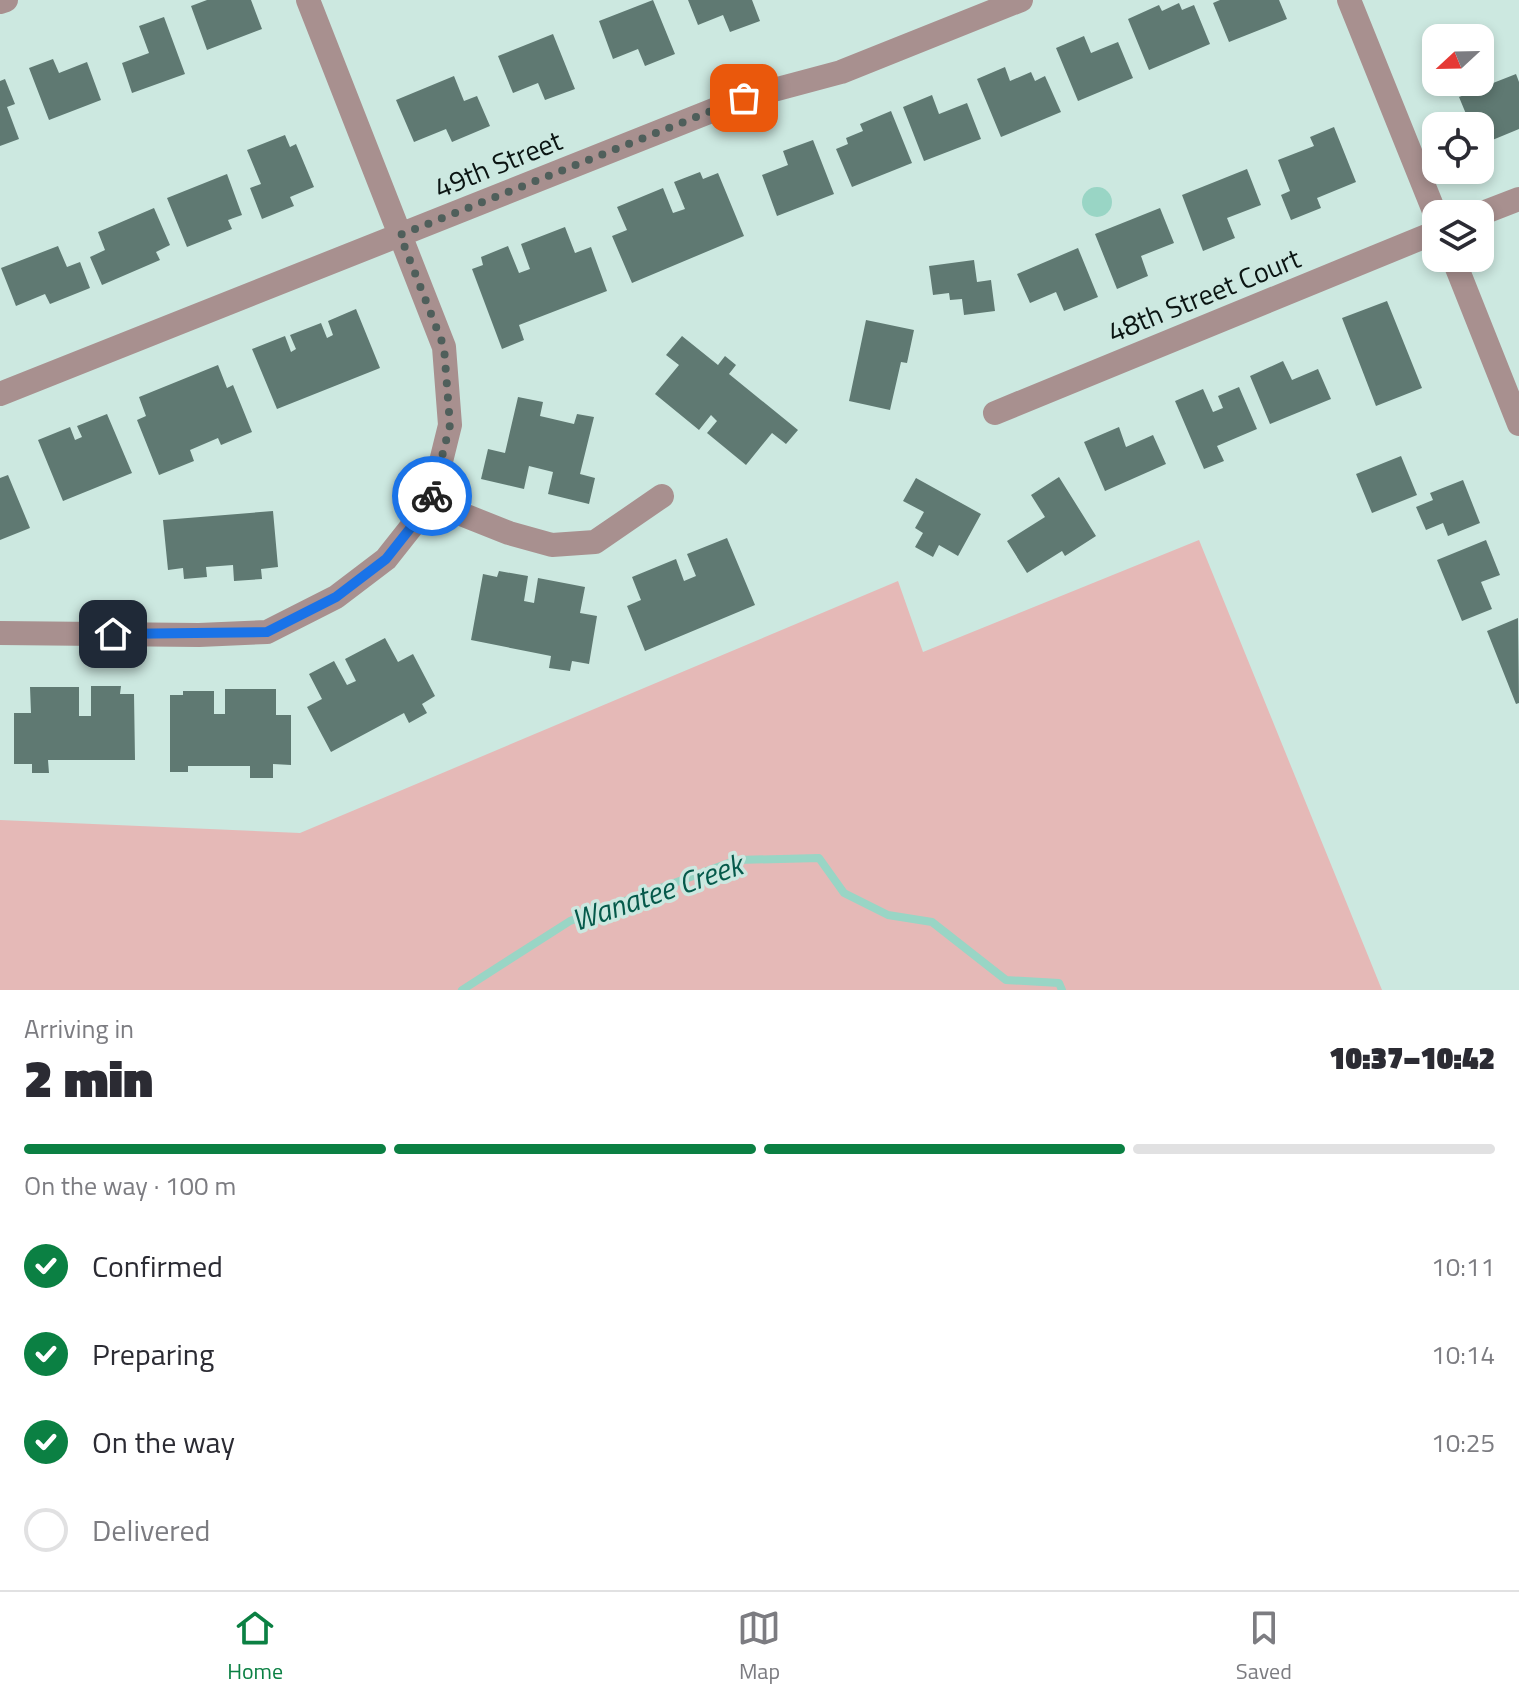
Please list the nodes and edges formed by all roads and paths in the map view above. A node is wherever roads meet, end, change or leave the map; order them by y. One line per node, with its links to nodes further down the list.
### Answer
1 (6, 0): 5 (street)
2 (308, 0): 9 (street)
3 (1021, 0): 9 (street, 49th Street)
4 (1349, 0): 7 (street)
5 (0, 2)
6 (1519, 199): 8 (street)
7 (1430, 200)
8 (1494, 209)
9 (400, 235): 12 (street, 49th Street); 16 (street)
10 (1422, 238): 13 (street, 48th Street Court)
11 (1459, 272): 14 (street)
12 (0, 394)
13 (995, 413)
14 (1519, 424)
15 (662, 496): 16 (street)
16 (431, 502): 17 (street)
17 (0, 633)

